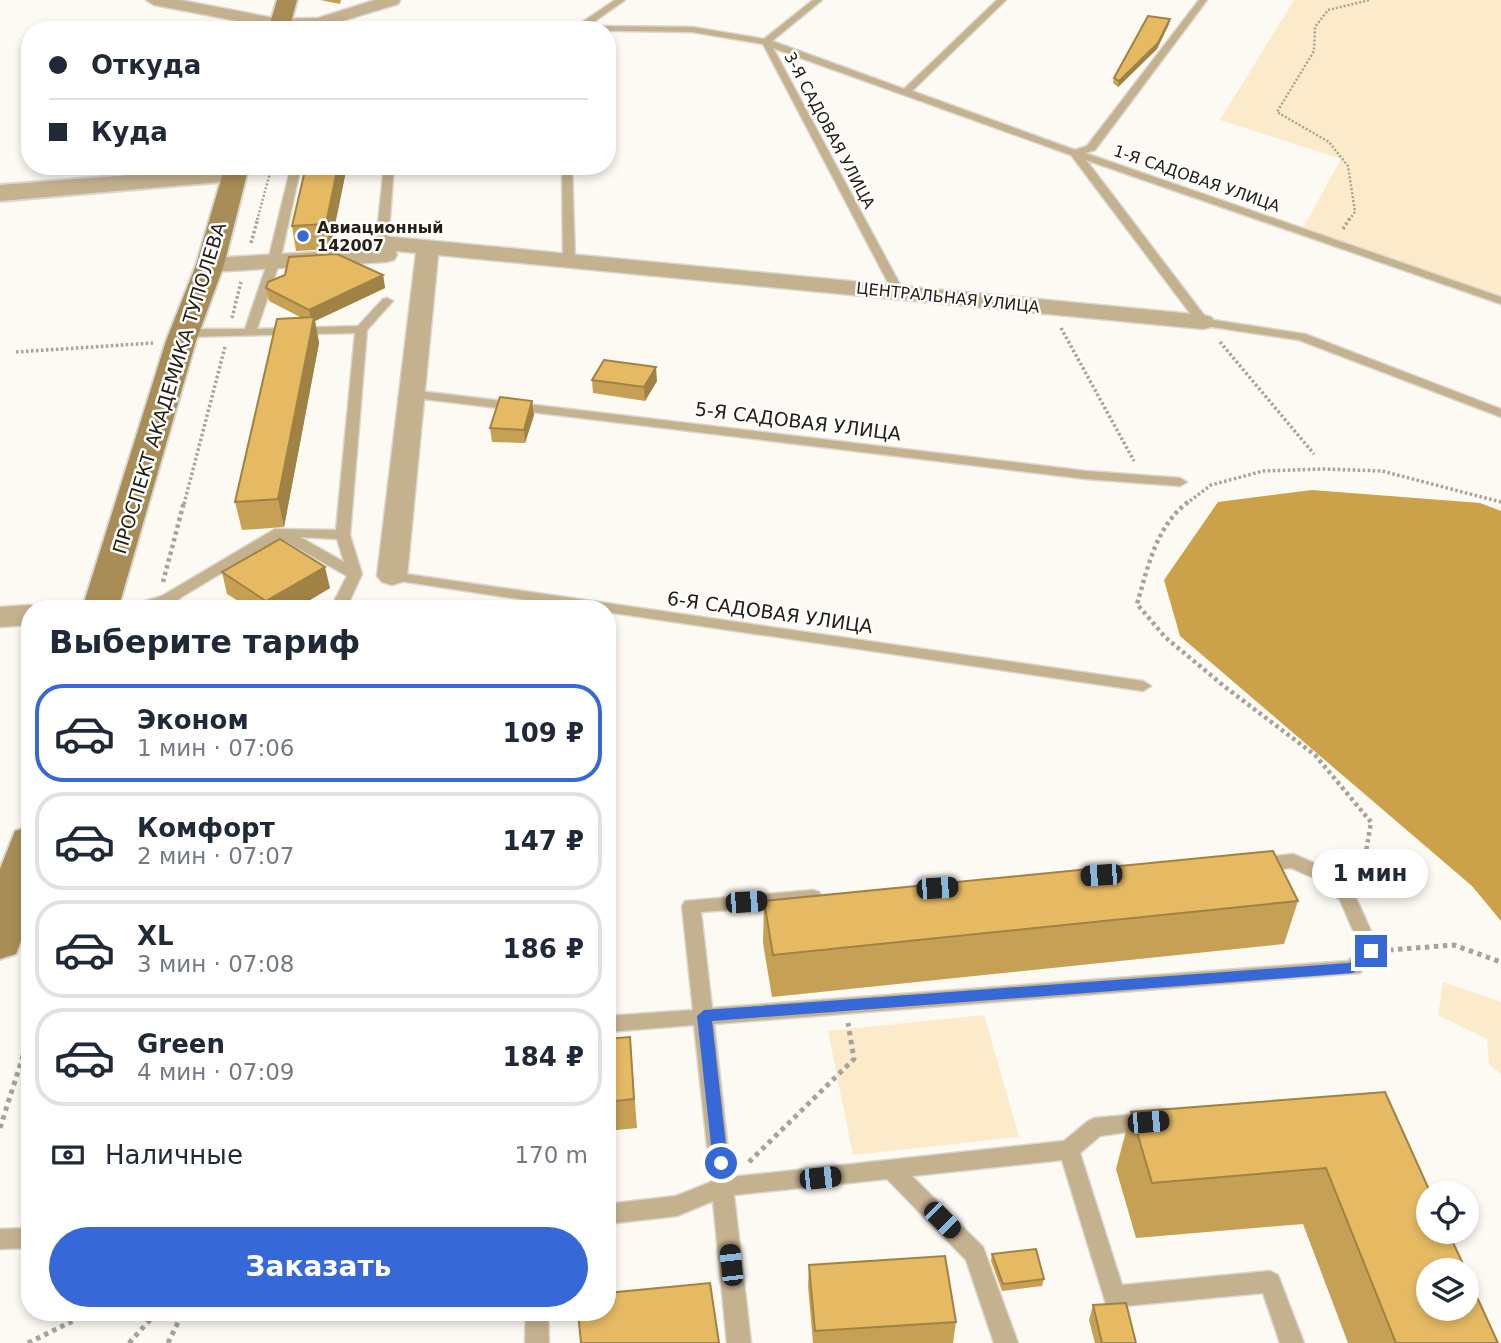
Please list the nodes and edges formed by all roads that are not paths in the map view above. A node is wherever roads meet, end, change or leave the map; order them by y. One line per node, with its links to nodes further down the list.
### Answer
1 (154, 0): 8 (street)
2 (286, 0): 9 (main road)
3 (391, 0): 10 (street)
4 (619, 0): 11 (lane)
5 (818, 0): 13 (lane, 3-Я САДОВАЯ УЛИЦА)
6 (1002, 0): 14 (lane)
7 (1203, 0): 15 (lane, 1-Я САДОВАЯ УЛИЦА)
8 (250, 21)
9 (280, 21)
10 (325, 21)
11 (589, 21)
12 (616, 30): 13 (lane)
13 (765, 42): 14 (lane); 27 (lane, 3-Я САДОВАЯ УЛИЦА)
14 (905, 93): 15 (lane)
15 (1075, 153): 29 (lane, 1-Я САДОВАЯ УЛИЦА); 30 (lane)
16 (192, 175): 21 (street)
17 (234, 175): 26 (main road, ПРОСПЕКТ АКАДЕМИКА ТУПОЛЕВА)
18 (294, 175): 25 (lane)
19 (388, 175): 22 (lane)
20 (567, 175): 24 (lane)
21 (0, 193)
22 (382, 243): 23 (street, ЦЕНТРАЛЬНАЯ УЛИЦА); 25 (street)
23 (428, 247): 24 (street, ЦЕНТРАЛЬНАЯ УЛИЦА); 34 (street)
24 (569, 259): 27 (street, ЦЕНТРАЛЬНАЯ УЛИЦА)
25 (274, 261): 26 (street); 32 (lane)
26 (210, 265): 33 (main road, ПРОСПЕКТ АКАДЕМИКА ТУПОЛЕВА)
27 (898, 292): 30 (street, ЦЕНТРАЛЬНАЯ УЛИЦА)
28 (387, 301): 31 (lane)
29 (1501, 301)
30 (1203, 322): 35 (lane, ЦЕНТРАЛЬНАЯ УЛИЦА)
31 (360, 329): 32 (lane); 38 (lane)
32 (250, 333): 33 (lane)
33 (184, 334): 42 (main road, ПРОСПЕКТ АКАДЕМИКА ТУПОЛЕВА)
34 (411, 394): 36 (lane, 5-Я САДОВАЯ УЛИЦА); 40 (street)
35 (1501, 413)
36 (1181, 482)
37 (280, 532): 38 (lane); 39 (lane); 41 (lane)
38 (343, 535): 39 (lane)
39 (355, 574): 44 (lane)
40 (392, 576): 45 (lane, 6-Я САДОВАЯ УЛИЦА)
41 (167, 599): 43 (lane)
42 (103, 600)
43 (164, 600)
44 (342, 600)
45 (556, 600)
46 (616, 609): 49 (lane, 6-Я САДОВАЯ УЛИЦА)
47 (21, 616): 48 (street)
48 (0, 617)
49 (1143, 686)
50 (1238, 865): 54 (lane)
51 (21, 872): 53 (main road)
52 (828, 896): 54 (lane)
53 (0, 941)
54 (704, 1016): 55 (lane); 59 (lane)
55 (616, 1023)
56 (1164, 1121): 57 (lane)
57 (1069, 1150): 58 (lane); 67 (lane)
58 (892, 1170): 59 (lane); 66 (lane)
59 (723, 1187): 60 (lane); 65 (lane)
60 (616, 1213)
61 (21, 1238): 62 (lane)
62 (0, 1239)
63 (537, 1321): 64 (lane)
64 (537, 1343)
65 (739, 1343)
66 (1006, 1343)
67 (1292, 1343)

